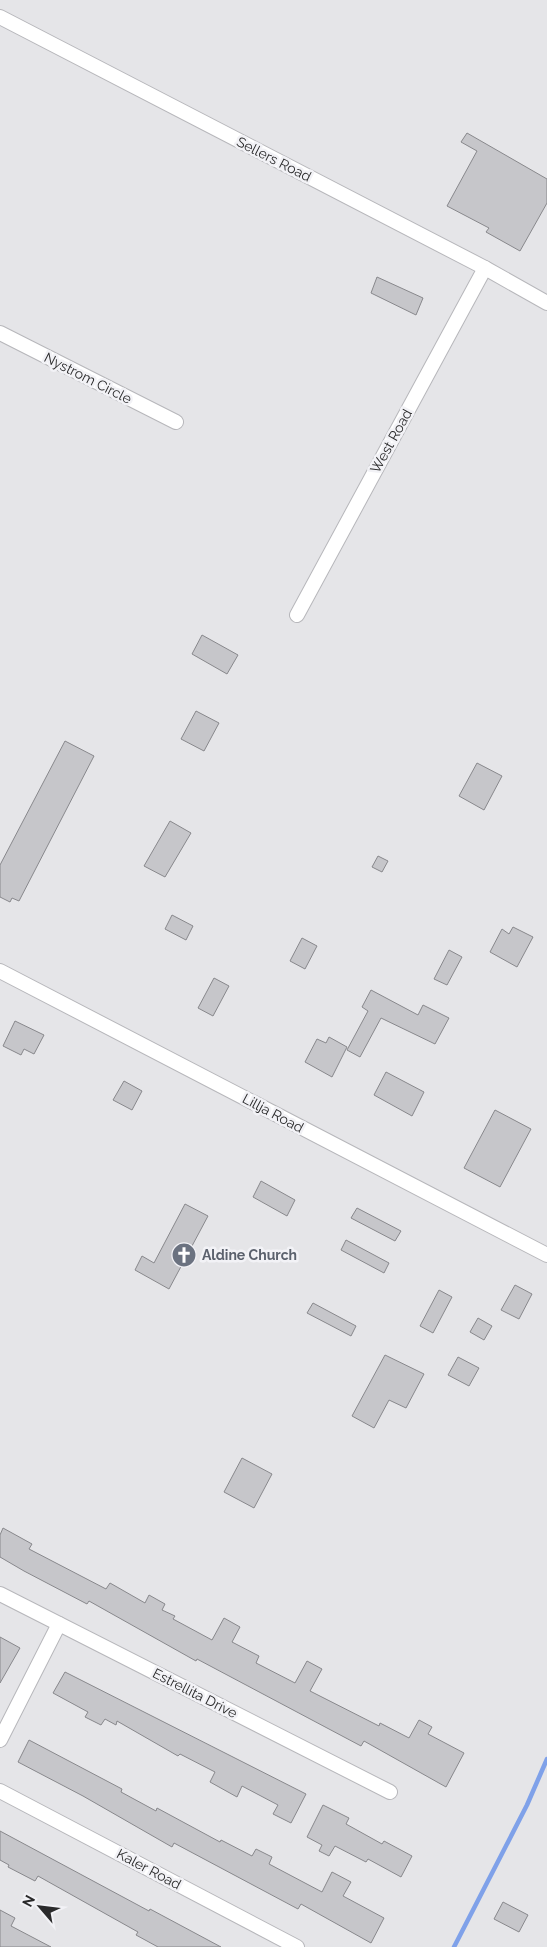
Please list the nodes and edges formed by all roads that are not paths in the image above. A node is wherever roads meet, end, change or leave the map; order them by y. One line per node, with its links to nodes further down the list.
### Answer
1 (0, 16): 2 (street, Sellers Road)
2 (485, 268): 3 (street, Sellers Road); 6 (street, West Road)
3 (546, 300)
4 (0, 333): 5 (street, Nystrom Circle)
5 (176, 422)
6 (297, 615)
7 (0, 971): 8 (street, Lillja Road)
8 (547, 1255)
9 (0, 1594): 10 (street, Estrellita Drive)
10 (59, 1624): 11 (street); 13 (street, Estrellita Drive)
11 (0, 1740)
12 (0, 1791): 14 (street, Kaler Road)
13 (390, 1792)
14 (298, 1947)

